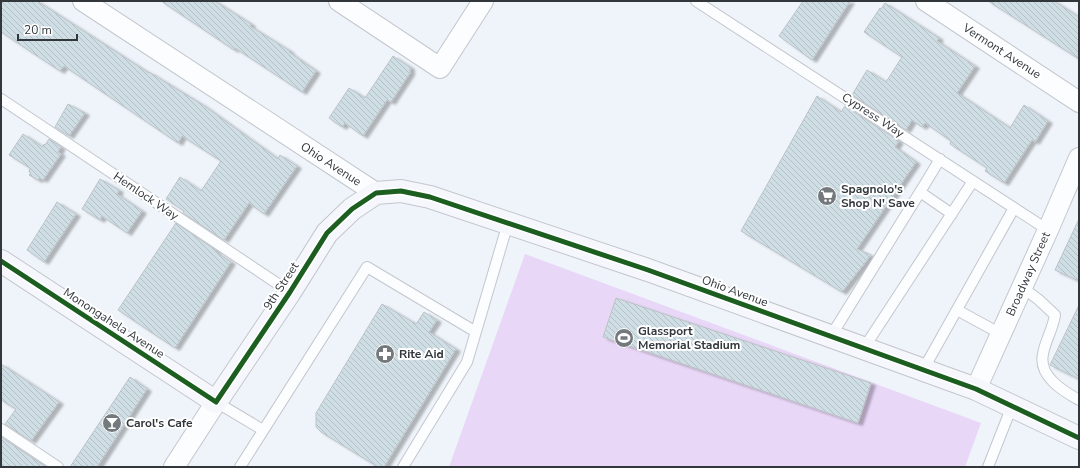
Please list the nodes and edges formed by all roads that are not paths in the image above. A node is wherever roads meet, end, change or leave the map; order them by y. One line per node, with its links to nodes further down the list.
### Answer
1 (83, 1): 12 (street, Ohio Avenue)
2 (339, 1): 3 (street)
3 (483, 1)
4 (696, 1): 9 (lane, Cypress Way)
5 (926, 1): 7 (street, Vermont Avenue)
6 (1, 100): 19 (lane, Hemlock Way)
7 (1079, 102)
8 (1079, 158): 16 (street, Broadway Street)
9 (940, 159): 10 (lane, Cypress Way); 11 (lane)
10 (973, 181): 13 (lane, Cypress Way); 14 (lane)
11 (920, 192): 14 (lane); 23 (lane)
12 (376, 193): 15 (main road, Ohio Avenue); 19 (main road, 9th Street)
13 (1014, 208): 16 (lane, Cypress Way); 20 (lane)
14 (952, 214): 24 (lane)
15 (508, 223): 21 (lane); 23 (main road, Ohio Avenue)
16 (1048, 230): 18 (street, Broadway Street)
17 (1, 261): 28 (main road, Monongahela Avenue)
18 (1022, 287): 22 (street, Broadway Street); 27 (lane)
19 (290, 292): 28 (main road, 9th Street)
20 (957, 310): 22 (lane); 25 (lane)
21 (476, 332): 31 (lane); 36 (lane)
22 (1001, 334): 26 (street, Broadway Street)
23 (831, 336): 24 (main road, Ohio Avenue)
24 (864, 348): 25 (main road, Ohio Avenue)
25 (923, 370): 26 (main road, Ohio Avenue)
26 (976, 389): 29 (main road, Ohio Avenue)
27 (1079, 400)
28 (216, 402): 31 (lane); 34 (street, 9th Street)
29 (1012, 406): 32 (main road, Ohio Avenue); 37 (lane)
30 (1, 429): 33 (lane)
31 (263, 430): 35 (lane)
32 (1079, 438)
33 (58, 467)
34 (174, 467)
35 (240, 467)
36 (403, 467)
37 (988, 467)

